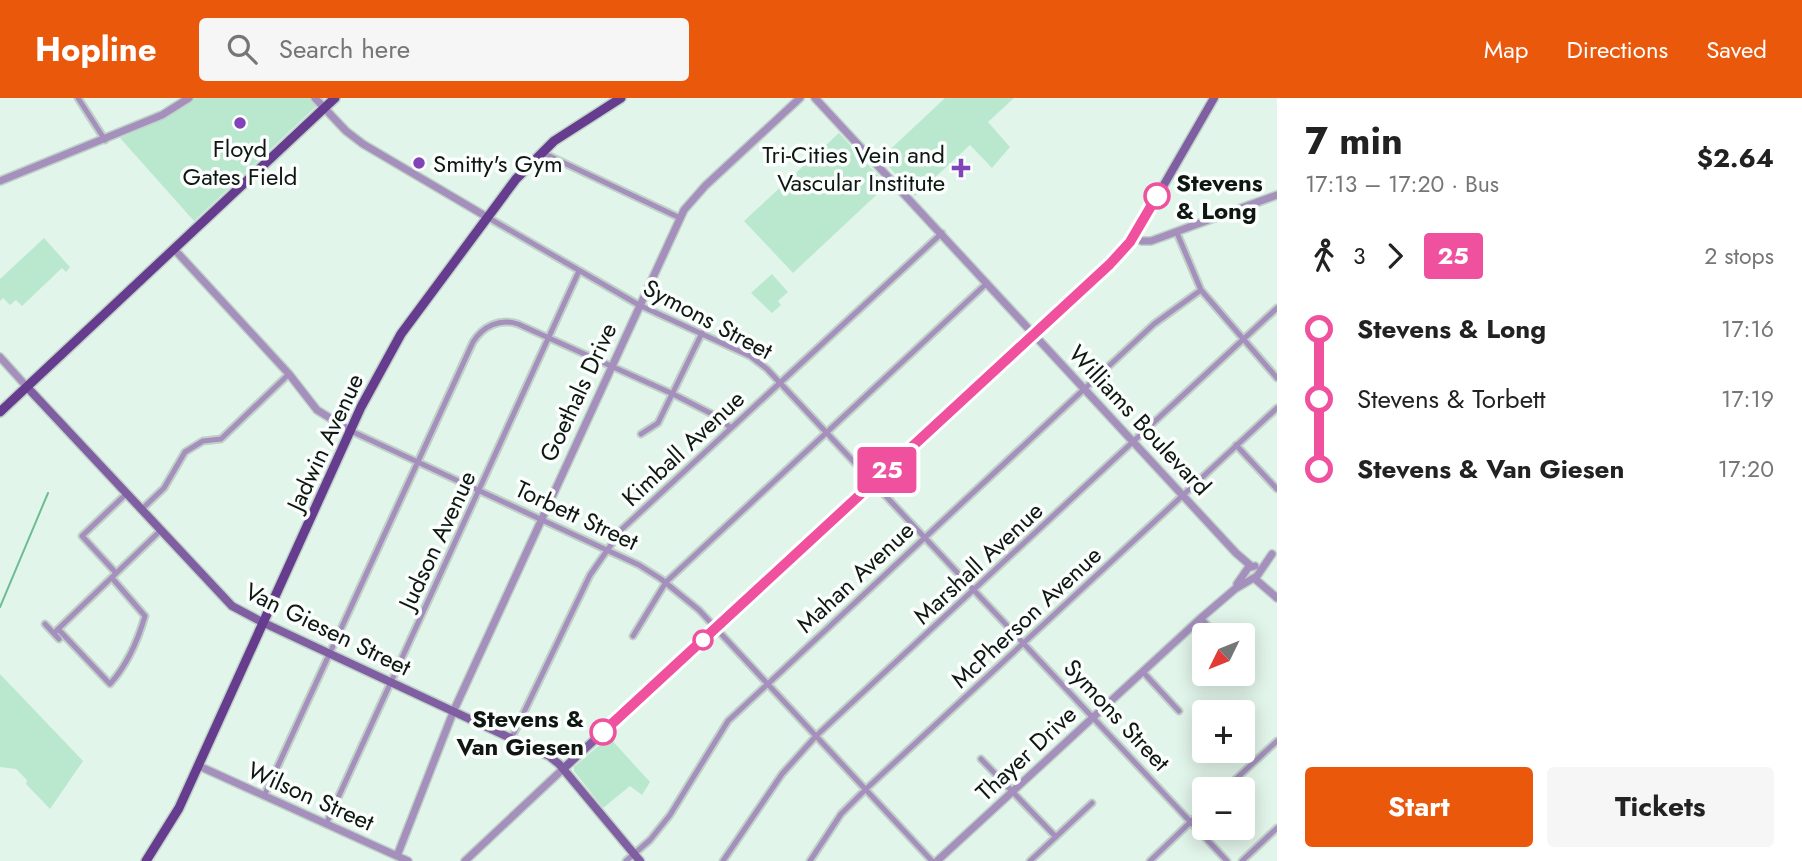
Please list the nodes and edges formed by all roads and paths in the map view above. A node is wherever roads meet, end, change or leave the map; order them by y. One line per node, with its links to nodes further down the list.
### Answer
1 (78, 98): 10 (street)
2 (189, 98): 10 (street)
3 (315, 98): 9 (street, Symons Street)
4 (335, 98): 9 (main road)
5 (621, 98): 11 (main road, Jadwin Avenue)
6 (800, 98): 15 (street, Goethals Drive)
7 (815, 98): 16 (street, Williams Boulevard)
8 (1214, 98): 18 (main road)
9 (324, 108): 14 (street, Symons Street); 19 (main road)
10 (105, 140): 12 (street)
11 (541, 152): 14 (main road, Jadwin Avenue); 15 (street)
12 (0, 181)
13 (1277, 195): 17 (street)
14 (487, 218): 20 (street, Symons Street); 40 (main road, Jadwin Avenue)
15 (680, 218): 23 (street, Goethals Drive)
16 (942, 233): 21 (street, Williams Boulevard); 33 (street, Kimball Avenue)
17 (1177, 233): 18 (street); 22 (street)
18 (1134, 237): 26 (main road)
19 (174, 249): 31 (street, Torbett Street); 34 (main road)
20 (579, 271): 23 (street, Symons Street); 27 (street, Judson Avenue)
21 (987, 283): 26 (street, Williams Boulevard); 41 (street)
22 (1201, 290): 28 (street); 35 (street, Mahan Avenue)
23 (639, 305): 25 (street, Symons Street); 30 (street, Goethals Drive)
24 (1277, 308): 28 (street, Marshall Avenue)
25 (702, 334): 33 (street, Symons Street); 36 (street)
26 (1035, 335): 35 (street, Williams Boulevard); 46 (main road)
27 (549, 338): 30 (street); 45 (street); 48 (street, Judson Avenue)
28 (1243, 339): 32 (street); 43 (street, Marshall Avenue)
29 (0, 357): 34 (street, Van Giesen Street)
30 (611, 366): 36 (street); 52 (street, Goethals Drive)
31 (289, 374): 40 (street, Torbett Street); 51 (street)
32 (1277, 378)
33 (780, 382): 39 (street, Kimball Avenue); 41 (street, Symons Street)
34 (27, 387): 38 (main road); 49 (main road, Van Giesen Street)
35 (1084, 388): 43 (street, Williams Boulevard); 54 (street, Mahan Avenue)
36 (673, 394): 39 (street); 42 (street)
37 (1277, 408): 44 (street, McPherson Avenue)
38 (0, 412)
39 (731, 428): 55 (street, Kimball Avenue)
40 (351, 431): 45 (street, Torbett Street); 65 (main road, Jadwin Avenue)
41 (827, 432): 46 (street, Symons Street); 59 (street)
42 (641, 434)
43 (1134, 442): 50 (street, Williams Boulevard); 60 (street, Marshall Avenue)
44 (1236, 445): 47 (street); 50 (street, McPherson Avenue)
45 (418, 461): 48 (street, Torbett Street); 71 (street)
46 (874, 482): 54 (street, Symons Street); 66 (main road)
47 (1277, 489)
48 (479, 491): 52 (street, Torbett Street); 73 (street, Judson Avenue)
49 (126, 494): 51 (main road, Van Giesen Street); 58 (street)
50 (1183, 496): 57 (street, Williams Boulevard); 70 (street, McPherson Avenue)
51 (141, 510): 53 (main road, Van Giesen Street)
52 (541, 519): 55 (street, Torbett Street); 75 (street, Goethals Drive)
53 (160, 531): 58 (street); 65 (main road, Van Giesen Street)
54 (924, 536): 60 (street, Symons Street); 74 (street, Mahan Avenue)
55 (607, 549): 59 (street, Torbett Street); 79 (street, Kimball Avenue)
56 (1274, 551): 57 (street, Thayer Drive)
57 (1253, 572): 61 (street, Williams Boulevard); 62 (street, Thayer Drive)
58 (114, 576): 67 (street); 67 (street)
59 (666, 582): 66 (street, Torbett Street); 68 (street)
60 (974, 590): 70 (street, Symons Street); 78 (street, Marshall Avenue)
61 (1277, 597)
62 (1200, 618): 63 (street); 72 (street, Thayer Drive)
63 (1205, 623)
64 (44, 624): 67 (street)
65 (264, 624): 71 (main road, Van Giesen Street); 82 (main road, Jadwin Avenue)
66 (716, 628): 74 (street, Torbett Street); 83 (main road)
67 (56, 631): 69 (street)
68 (633, 636)
69 (59, 639)
70 (1024, 643): 77 (street, Symons Street); 85 (street, McPherson Avenue)
71 (330, 653): 73 (main road, Van Giesen Street); 87 (street)
72 (1143, 672): 76 (street); 77 (street, Thayer Drive)
73 (391, 682): 75 (main road, Van Giesen Street); 90 (street, Judson Avenue)
74 (767, 683): 78 (street, Torbett Street); 94 (street, Mahan Avenue)
75 (454, 710): 79 (main road, Van Giesen Street); 93 (street, Goethals Drive)
76 (1179, 711)
77 (1093, 718): 86 (street, Thayer Drive); 89 (street, Symons Street)
78 (816, 736): 85 (street, Torbett Street); 99 (street, Marshall Avenue)
79 (512, 737): 83 (main road, Van Giesen Street)
80 (1277, 741): 84 (street)
81 (981, 760): 86 (street)
82 (199, 766): 87 (street, Wilson Street); 95 (main road, Jadwin Avenue)
83 (563, 769): 94 (main road, Van Giesen Street); 97 (street)
84 (1239, 777)
85 (866, 789): 100 (street, McPherson Avenue); 101 (street, Torbett Street)
86 (1013, 791): 92 (street); 101 (street, Thayer Drive)
87 (264, 796): 90 (street, Wilson Street)
88 (1092, 803): 92 (street)
89 (1190, 823): 103 (street); 104 (street, Symons Street)
90 (326, 824): 93 (street, Wilson Street)
91 (1277, 828): 105 (street)
92 (1056, 837): 102 (street)
93 (397, 856): 96 (street, Wilson Street)
94 (637, 858): 98 (street, Mahan Avenue)
95 (146, 861)
96 (408, 861)
97 (466, 861)
98 (626, 861)
99 (723, 861)
100 (810, 861)
101 (935, 861)
102 (1030, 861)
103 (1150, 861)
104 (1227, 861)
105 (1242, 861)

